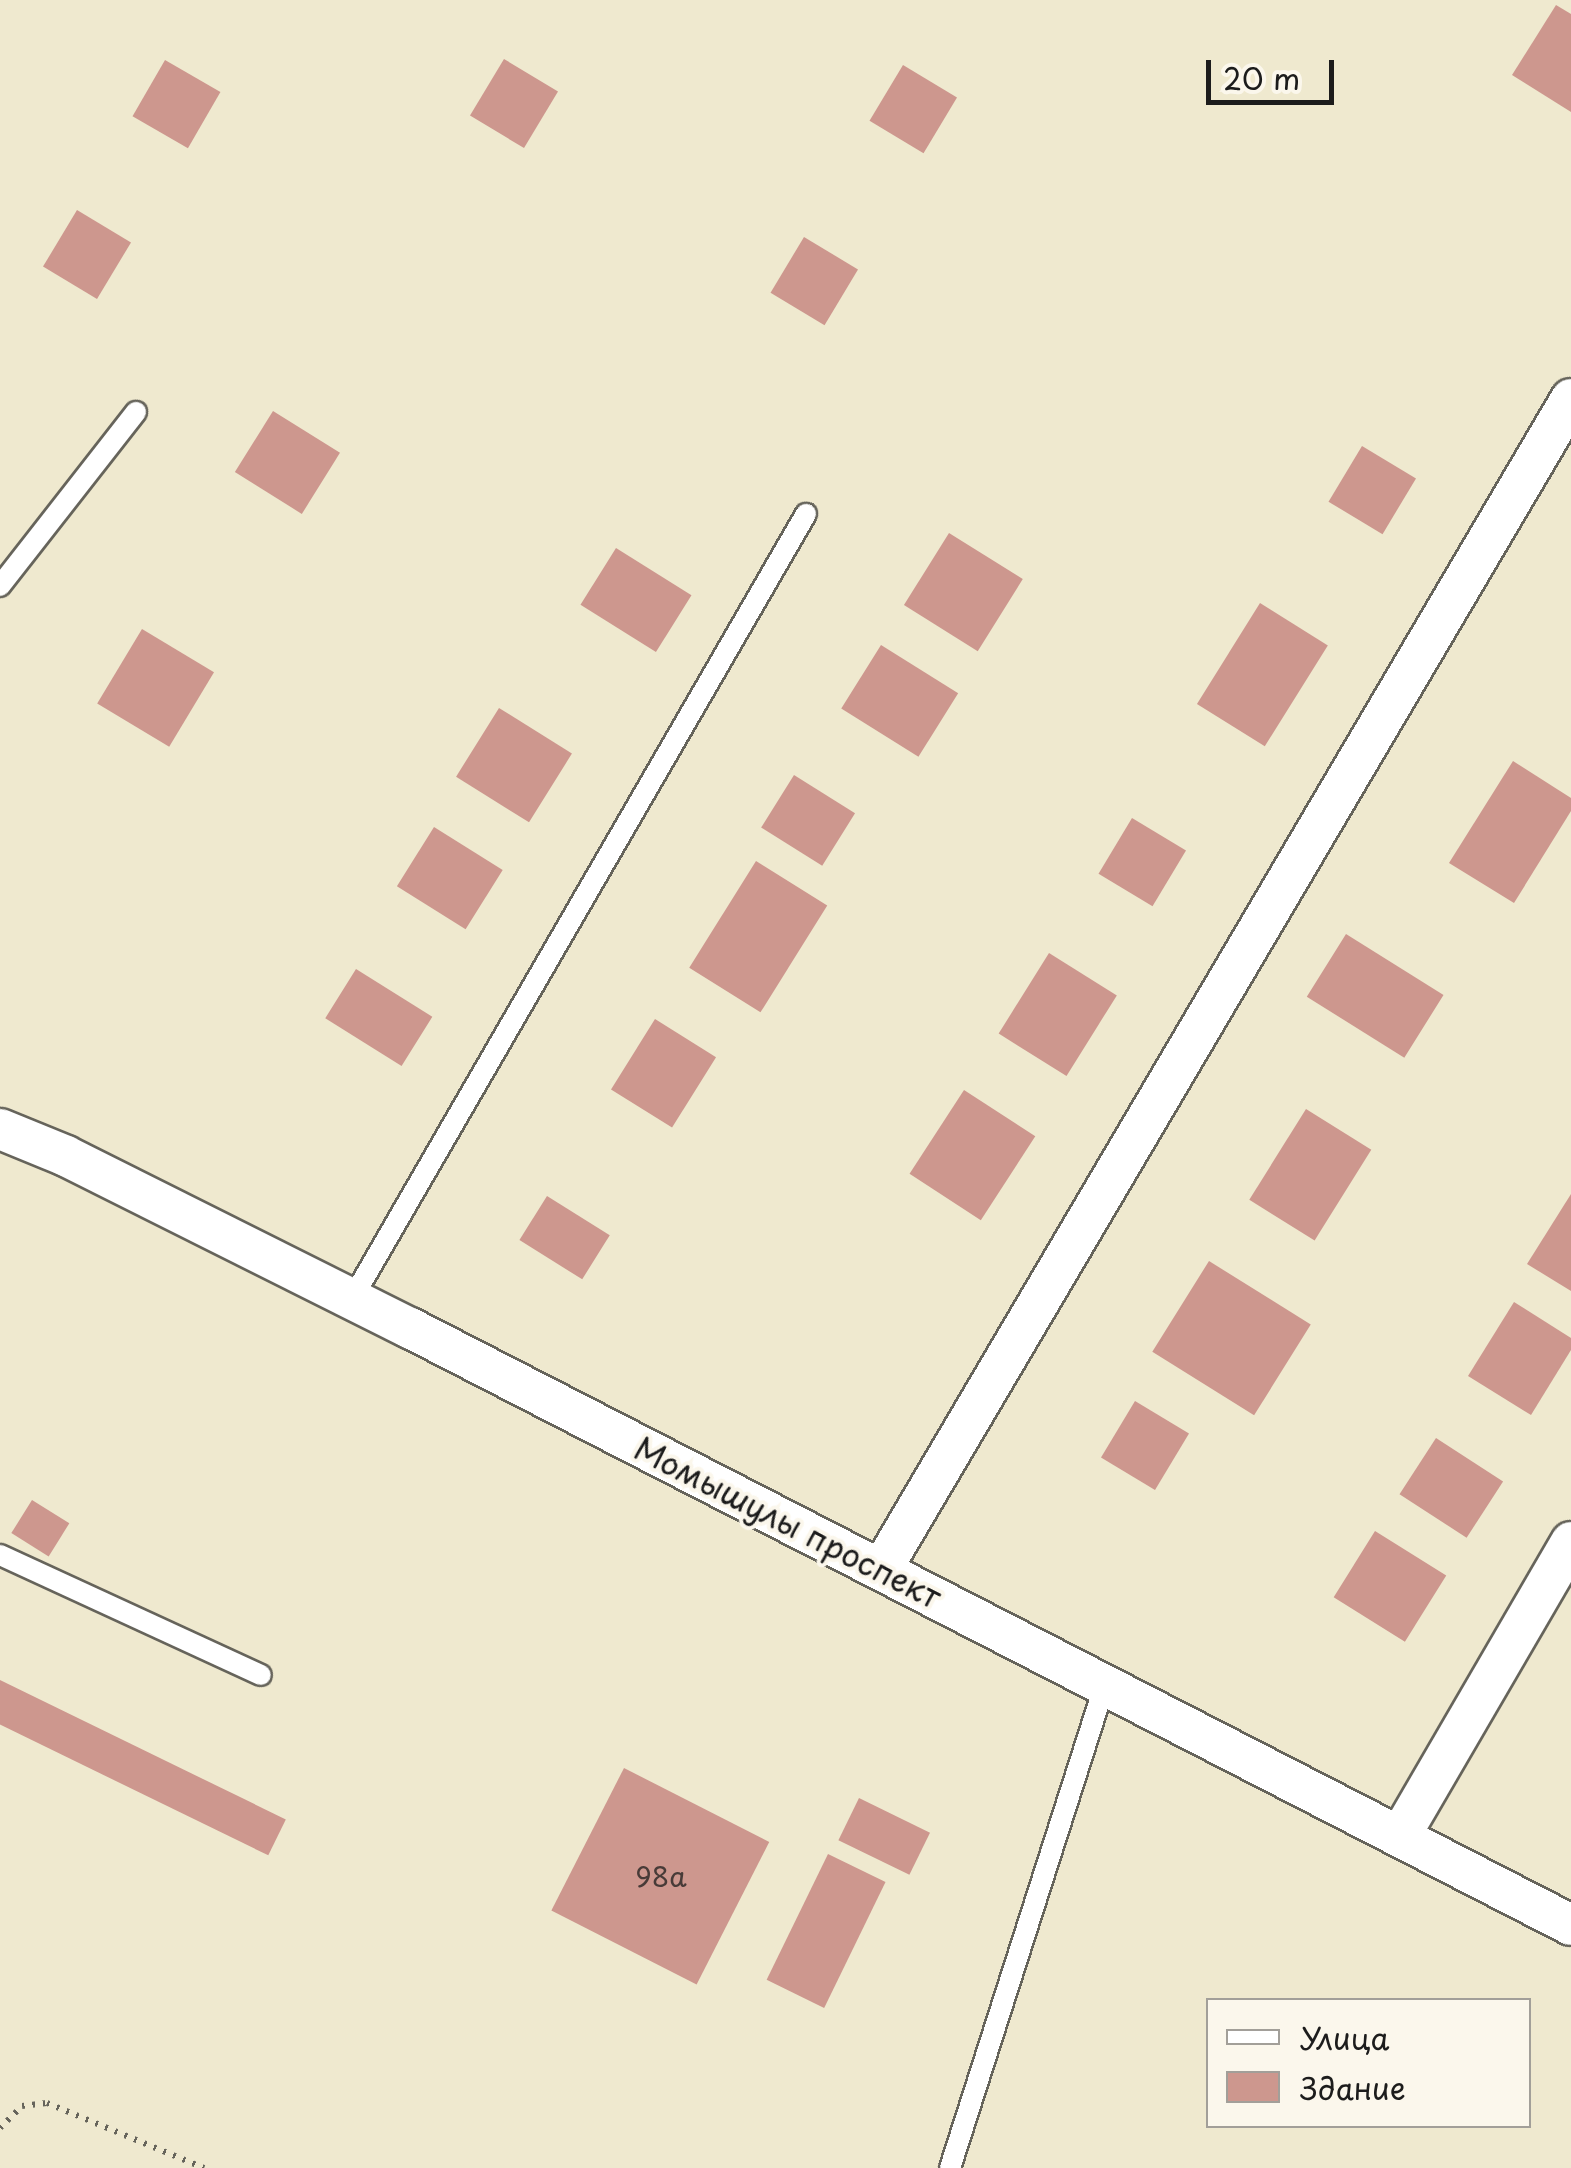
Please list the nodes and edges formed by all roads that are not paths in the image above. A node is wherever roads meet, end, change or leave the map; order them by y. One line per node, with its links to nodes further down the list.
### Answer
1 (1571, 399): 9 (street)
2 (136, 412): 4 (lane)
3 (806, 514): 6 (lane)
4 (0, 586)
5 (0, 1129): 6 (street, Момышулы проспект)
6 (352, 1298): 9 (street, Момышулы проспект)
7 (1571, 1542): 12 (street)
8 (0, 1555): 10 (lane)
9 (881, 1570): 11 (street, Момышулы проспект)
10 (261, 1675)
11 (1105, 1684): 12 (street, Момышулы проспект); 14 (lane)
12 (1400, 1836): 13 (street, Момышулы проспект)
13 (1571, 1925)
14 (950, 2168)

